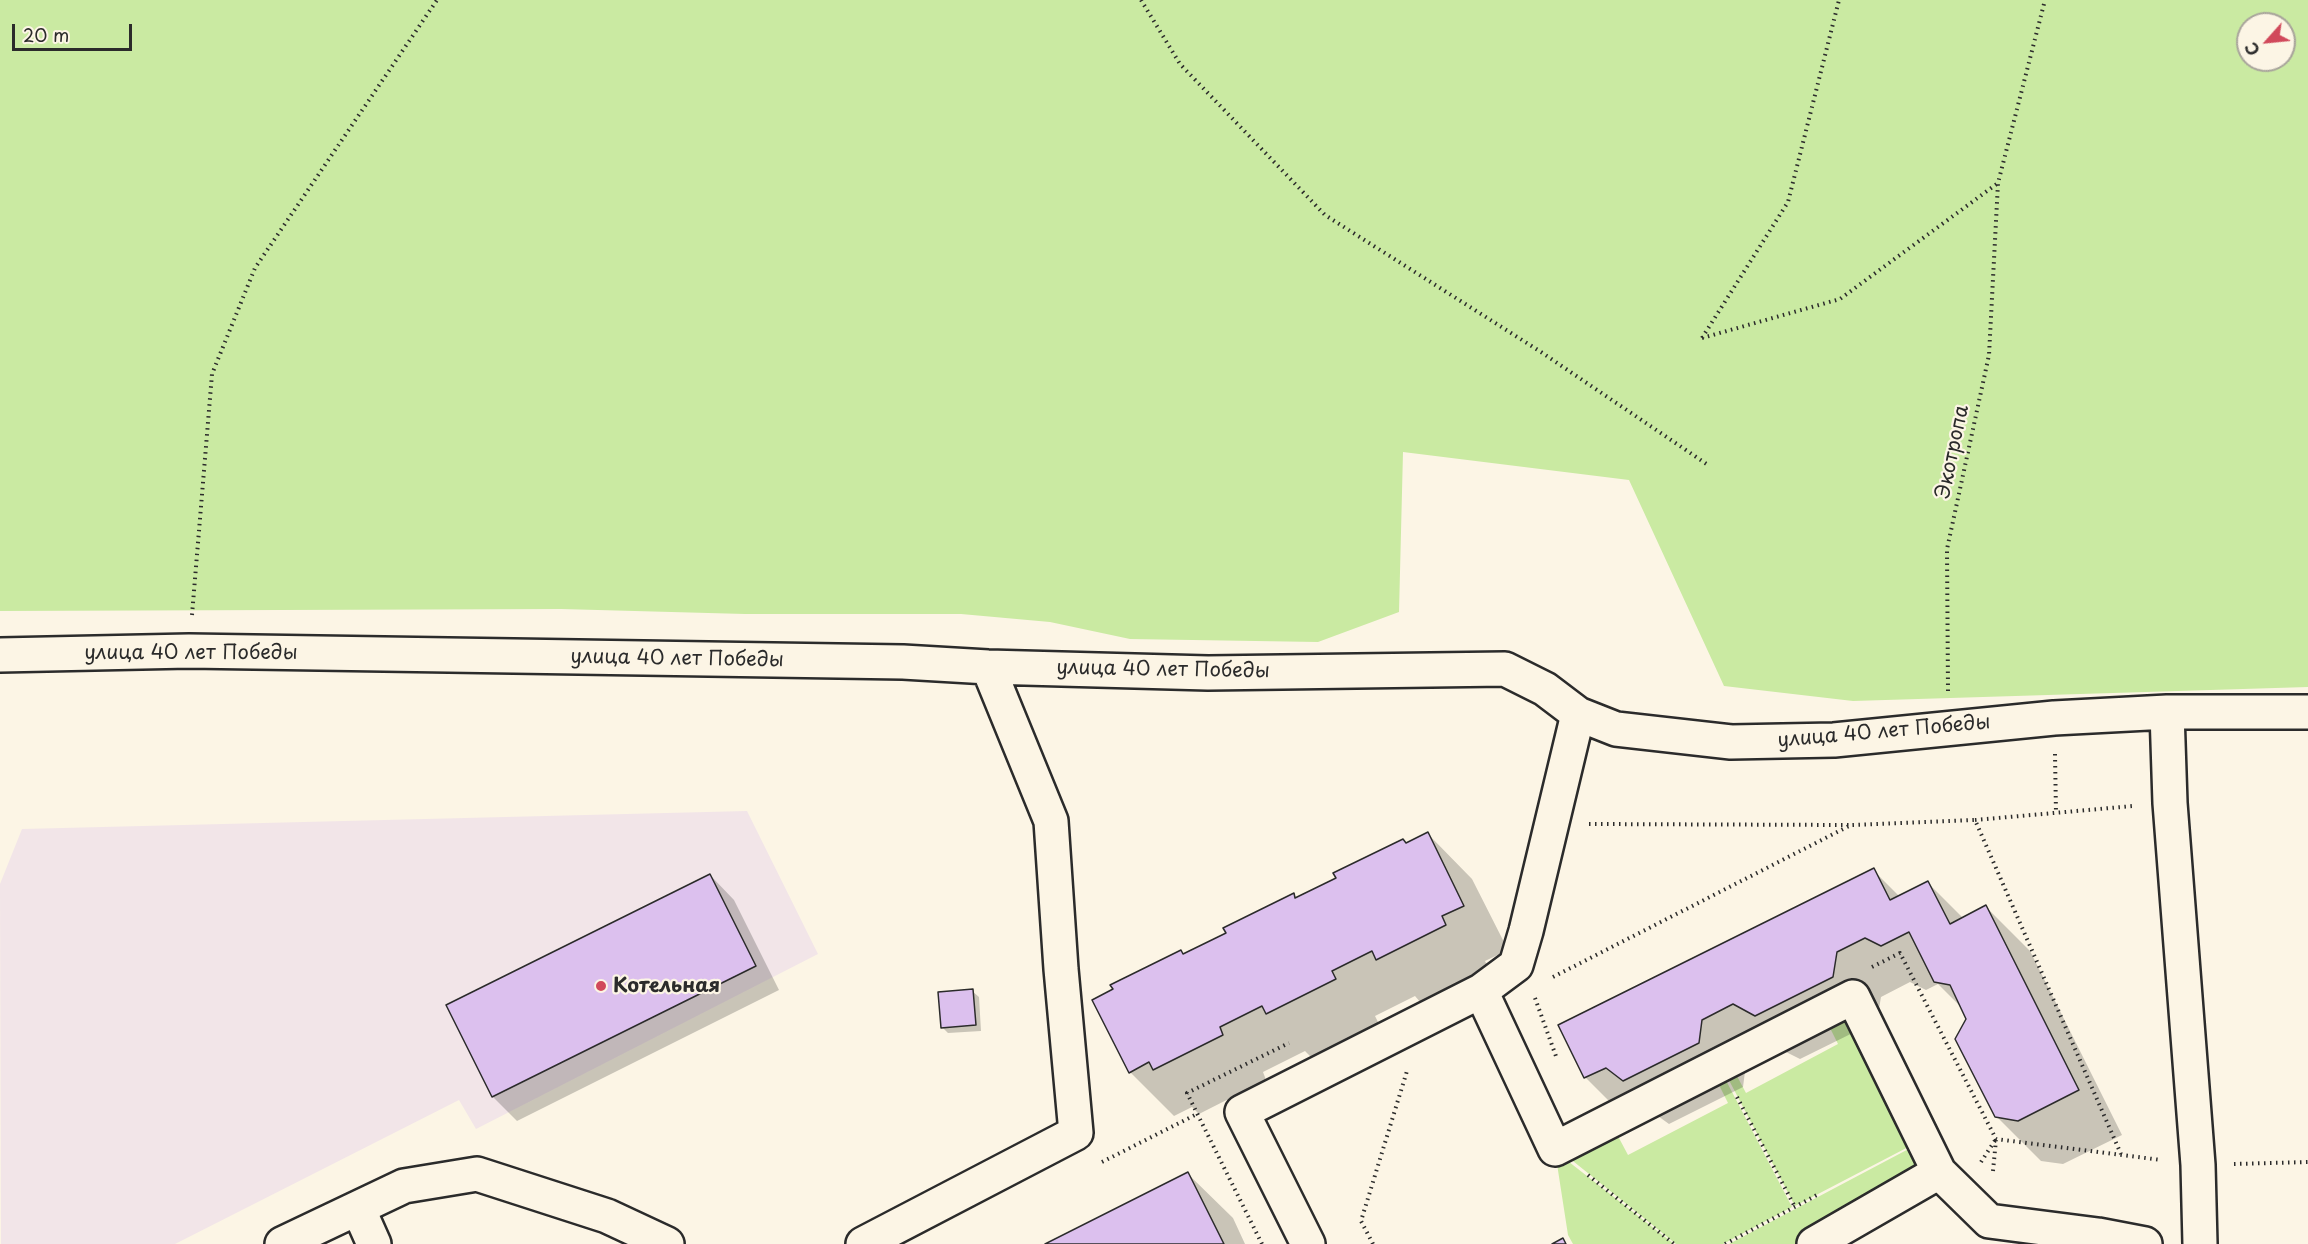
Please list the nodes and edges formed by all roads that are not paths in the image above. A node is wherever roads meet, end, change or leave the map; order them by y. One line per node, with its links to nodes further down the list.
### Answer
1 (0, 655): 2 (street, улица 40 лет Победы)
2 (987, 667): 5 (street, улица 40 лет Победы); 12 (street)
3 (2167, 712): 4 (street, улица 40 лет Победы); 5 (street, улица 40 лет Победы); 16 (street)
4 (2308, 712)
5 (1578, 714): 6 (street)
6 (1481, 991): 7 (street); 13 (street)
7 (1939, 1172): 14 (street); 15 (street)
8 (358, 1208): 9 (street); 10 (street); 11 (street)
9 (282, 1244)
10 (374, 1244)
11 (667, 1244)
12 (863, 1244)
13 (1308, 1244)
14 (1814, 1244)
15 (2145, 1244)
16 (2200, 1244)

